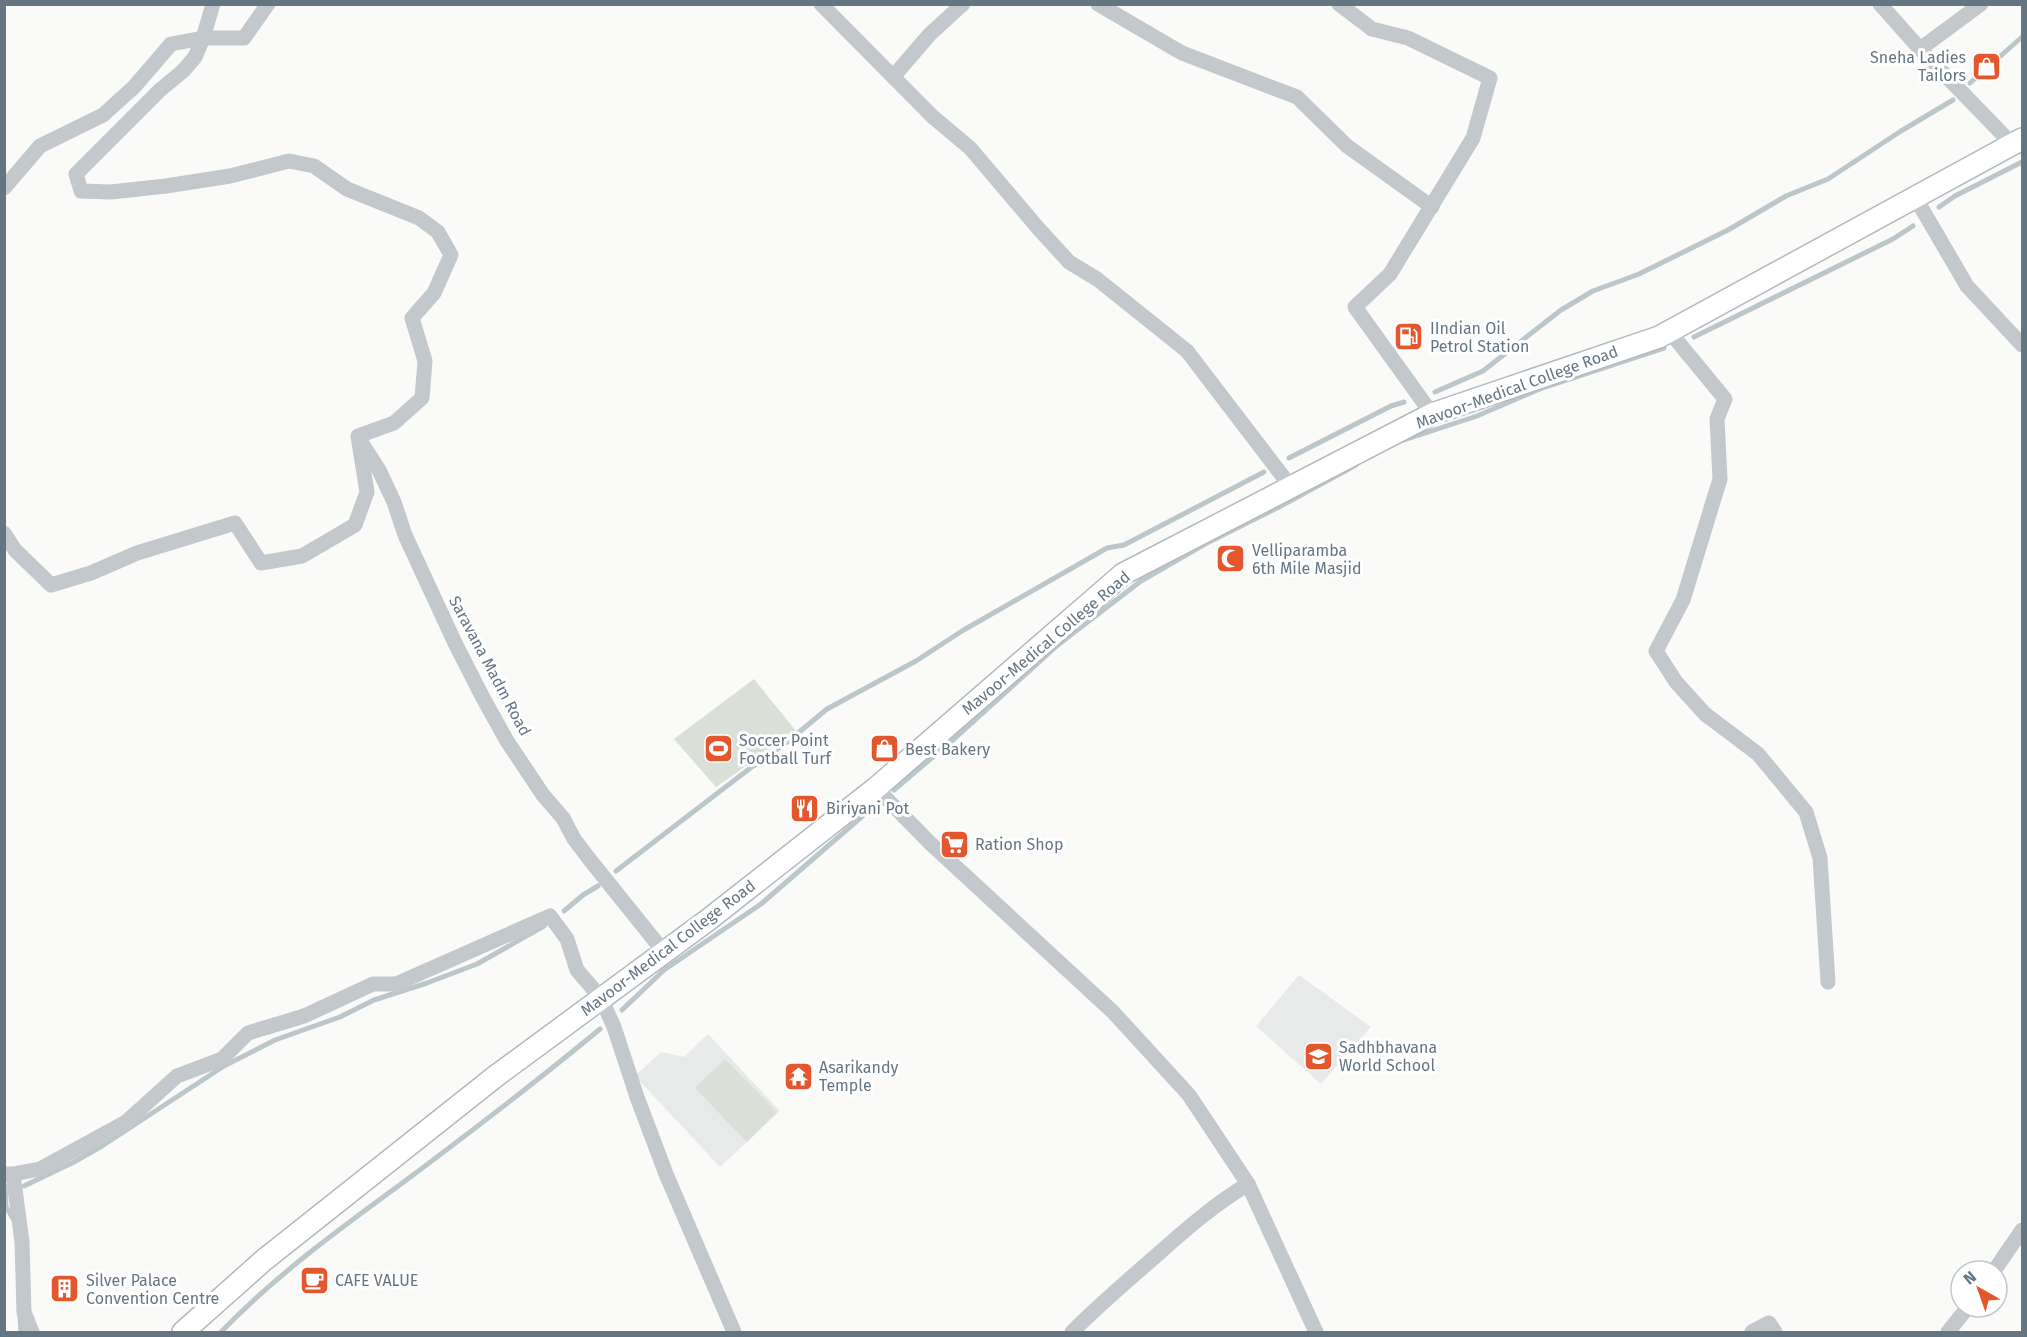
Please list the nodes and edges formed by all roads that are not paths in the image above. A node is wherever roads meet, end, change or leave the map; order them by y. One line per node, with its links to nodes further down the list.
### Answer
1 (213, 4): 9 (street)
2 (268, 4): 9 (street)
3 (821, 4): 11 (street)
4 (963, 4): 11 (street)
5 (1098, 4): 15 (street)
6 (1339, 4): 15 (street)
7 (1880, 4): 10 (street)
8 (1981, 4): 10 (street)
9 (204, 38): 13 (street); 19 (street)
10 (1920, 49): 12 (street)
11 (893, 77): 20 (street)
12 (2017, 141): 14 (main road, Mavoor-Medical College Road)
13 (4, 188)
14 (1915, 197): 16 (main road, Mavoor-Medical College Road); 17 (street)
15 (1432, 207): 18 (street)
16 (1669, 331): 18 (main road, Mavoor-Medical College Road); 24 (street)
17 (2022, 345)
18 (1432, 414): 20 (main road, Mavoor-Medical College Road)
19 (358, 436): 21 (street); 23 (street, Saravana Madm Road)
20 (1291, 487): 22 (main road, Mavoor-Medical College Road)
21 (4, 532)
22 (876, 788): 23 (main road, Mavoor-Medical College Road); 27 (street)
23 (664, 952): 25 (main road, Mavoor-Medical College Road)
24 (1828, 982)
25 (601, 998): 26 (street); 32 (main road, Mavoor-Medical College Road); 33 (street)
26 (9, 1174): 31 (street)
27 (1248, 1184): 34 (street); 35 (street)
28 (2022, 1230): 29 (street)
29 (2002, 1259)
30 (1958, 1319): 38 (street)
31 (32, 1332)
32 (183, 1332)
33 (734, 1332)
34 (1072, 1332)
35 (1316, 1332)
36 (1752, 1332): 37 (street)
37 (1775, 1332)
38 (1948, 1332)

